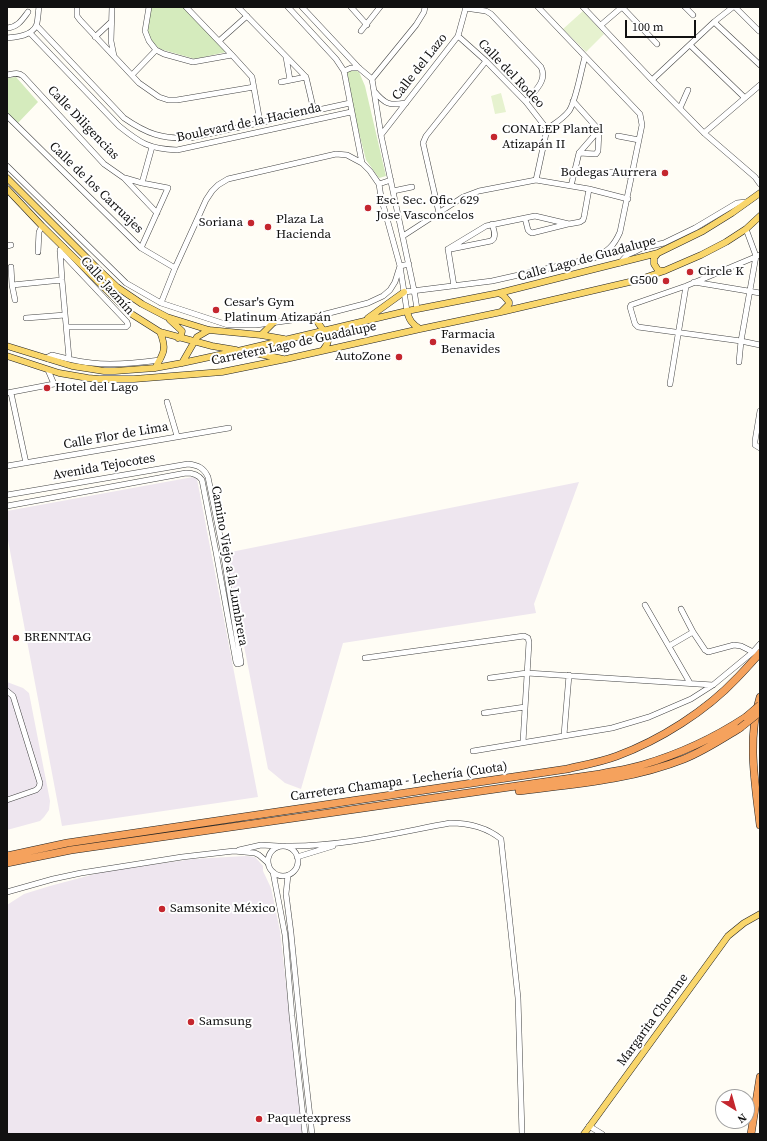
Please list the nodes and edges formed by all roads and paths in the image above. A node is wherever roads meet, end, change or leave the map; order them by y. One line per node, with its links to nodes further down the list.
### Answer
1 (38, 7): 21 (street)
2 (77, 7): 34 (street)
3 (112, 7): 22 (street)
4 (149, 7): 39 (street)
5 (186, 7): 36 (street)
6 (238, 7): 20 (street)
7 (288, 7): 47 (street)
8 (302, 7): 46 (street)
9 (351, 7): 24 (street)
10 (380, 7): 24 (street)
11 (425, 7): 51 (street)
12 (538, 7): 43 (street)
13 (583, 7): 25 (street)
14 (622, 7): 25 (street); 37 (street)
15 (685, 7): 19 (street)
16 (734, 7): 23 (street); 29 (street)
17 (466, 8): 32 (street, Calle del Lazo); 61 (street)
18 (29, 9): 21 (street); 27 (street)
19 (693, 15)
20 (247, 16): 36 (street); 42 (street)
21 (37, 19): 26 (street)
22 (111, 22): 34 (street); 41 (street)
23 (714, 22): 38 (street); 45 (street)
24 (367, 25): 30 (street)
25 (601, 25): 53 (street)
26 (36, 26): 31 (street); 69 (street, Boulevard de la Hacienda)
27 (14, 27): 28 (street); 33 (street)
28 (7, 28)
29 (759, 31)
30 (361, 32)
31 (30, 33): 33 (street); 75 (street, Boulevard de la Hacienda)
32 (458, 36): 44 (street, Calle del Rodeo); 63 (street, Calle del Lazo)
33 (18, 37): 35 (street)
34 (96, 37): 41 (street)
35 (7, 38)
36 (219, 41): 40 (street)
37 (657, 44)
38 (690, 45): 53 (street); 59 (street)
39 (156, 50): 40 (street); 49 (street)
40 (232, 55): 56 (street)
41 (114, 56): 49 (street)
42 (285, 56): 50 (street); 52 (street)
43 (585, 57): 60 (street); 77 (street)
44 (486, 61): 61 (street, Calle del Rodeo); 101 (street)
45 (760, 65)
46 (359, 68): 47 (street); 51 (street)
47 (344, 71): 62 (street)
48 (7, 75): 86 (street, Calle Diligencias)
49 (132, 75): 56 (street)
50 (306, 77): 52 (street); 65 (street)
51 (372, 79): 57 (street)
52 (290, 80): 54 (street)
53 (652, 80): 64 (street)
54 (281, 82)
55 (760, 84): 59 (street)
56 (254, 87): 68 (street)
57 (373, 90): 63 (street); 73 (street)
58 (688, 90): 64 (street)
59 (745, 98): 72 (street)
60 (574, 101): 70 (street); 71 (street)
61 (526, 102): 70 (street, Calle del Rodeo)
62 (350, 103): 65 (street, Boulevard de la Hacienda); 66 (street)
63 (406, 103): 73 (street, Calle del Lazo)
64 (680, 108): 72 (street)
65 (314, 111): 68 (street, Boulevard de la Hacienda)
66 (351, 112): 79 (street, Boulevard de la Hacienda); 81 (street)
67 (7, 116): 109 (street, Calle de los Carruajes)
68 (260, 120): 76 (street, Boulevard de la Hacienda)
69 (138, 128): 75 (street); 76 (street, Boulevard de la Hacienda)
70 (546, 129): 88 (street)
71 (599, 130): 80 (street); 80 (street)
72 (704, 134): 91 (street)
73 (381, 135): 87 (street)
74 (618, 136): 77 (street)
75 (133, 137): 78 (street, Boulevard de la Hacienda)
76 (177, 139): 79 (street)
77 (639, 140): 84 (street)
78 (152, 147): 79 (street, Boulevard de la Hacienda); 89 (street)
79 (177, 150)
80 (579, 154): 92 (street)
81 (362, 163): 90 (street); 119 (street)
82 (7, 166): 132 (street)
83 (611, 172): 84 (street)
84 (632, 176): 98 (street)
85 (7, 178): 137 (main road)
86 (124, 178): 89 (street); 100 (street, Calle Diligencias)
87 (391, 180): 90 (street); 96 (street)
88 (536, 180): 92 (street); 101 (street)
89 (142, 183): 100 (street)
90 (379, 184): 117 (street)
91 (760, 184)
92 (571, 186): 95 (street)
93 (412, 187): 96 (street)
94 (7, 189): 106 (main road)
95 (589, 189): 98 (street); 105 (street)
96 (393, 191): 108 (street)
97 (760, 193): 99 (main road, Calle Lago de Guadalupe)
98 (628, 199): 124 (street)
99 (747, 202): 113 (main road, Calle Lago de Guadalupe); 115 (street)
100 (157, 213): 109 (street)
101 (439, 213): 108 (street)
102 (760, 216): 107 (main road)
103 (525, 218): 104 (street); 105 (street); 105 (street)
104 (492, 224): 111 (street); 111 (street)
105 (569, 224)
106 (42, 226): 110 (main road); 112 (street)
107 (746, 229): 114 (street); 120 (main road)
108 (403, 236): 116 (street)
109 (141, 248): 119 (street, Calle de los Carruajes)
110 (62, 249): 121 (street); 142 (street, Calle Jazmín); 146 (main road)
111 (448, 249): 124 (street)
112 (38, 252)
113 (658, 253): 115 (main road, Calle Lago de Guadalupe); 120 (main road)
114 (758, 255): 122 (street); 128 (street)
115 (620, 263): 129 (main road, Calle Lago de Guadalupe)
116 (409, 264): 117 (street); 126 (street)
117 (400, 266): 127 (street); 138 (street)
118 (11, 267): 123 (street)
119 (175, 268): 132 (street)
120 (664, 271): 135 (main road)
121 (62, 280): 123 (street); 136 (street)
122 (693, 282): 125 (street); 128 (street)
123 (14, 285): 131 (street)
124 (454, 286): 126 (street)
125 (686, 286): 147 (street); 147 (street)
126 (414, 290): 127 (street); 133 (street)
127 (404, 292): 134 (street); 140 (main road)
128 (750, 292): 130 (street); 152 (street)
129 (499, 293): 133 (main road, Calle Lago de Guadalupe); 135 (main road)
130 (760, 293)
131 (15, 300)
132 (161, 303): 141 (street)
133 (417, 309): 134 (main road, Calle Lago de Guadalupe)
134 (407, 311): 140 (main road, Carretera Lago de Guadalupe); 143 (main road)
135 (501, 312): 143 (main road)
136 (65, 314): 139 (street); 142 (street)
137 (167, 317): 144 (main road); 149 (main road)
138 (314, 317): 141 (street); 145 (main road)
139 (26, 318)
140 (366, 320): 145 (main road, Carretera Lago de Guadalupe)
141 (274, 322): 148 (main road)
142 (66, 327): 158 (street)
143 (420, 328): 156 (main road, Carretera Lago de Guadalupe)
144 (209, 330): 148 (main road); 151 (main road)
145 (324, 330): 150 (main road, Carretera Lago de Guadalupe); 156 (main road)
146 (160, 332): 149 (main road); 161 (main road)
147 (678, 332): 152 (street); 168 (street)
148 (261, 335): 150 (main road)
149 (178, 338): 151 (main road)
150 (286, 339): 155 (main road, Carretera Lago de Guadalupe)
151 (194, 341): 155 (main road); 163 (main road)
152 (741, 341): 153 (street); 162 (street)
153 (760, 345)
154 (7, 346): 159 (main road, Carretera Lago de Guadalupe)
155 (242, 350): 160 (main road); 163 (main road, Carretera Lago de Guadalupe)
156 (323, 350): 160 (main road, Carretera Lago de Guadalupe)
157 (7, 356): 165 (main road, Carretera Lago de Guadalupe)
158 (69, 358): 159 (street); 161 (street)
159 (48, 359): 164 (main road, Carretera Lago de Guadalupe)
160 (286, 359): 166 (main road, Carretera Lago de Guadalupe)
161 (160, 360): 164 (main road)
162 (739, 362)
163 (182, 363): 164 (main road, Carretera Lago de Guadalupe)
164 (155, 368)
165 (48, 370): 166 (main road, Carretera Lago de Guadalupe); 167 (street)
166 (59, 373): 167 (street)
167 (54, 384): 169 (street)
168 (670, 384)
169 (9, 393): 175 (street)
170 (167, 402): 173 (street)
171 (760, 411): 174 (street)
172 (229, 428): 173 (street, Calle Flor de Lima)
173 (177, 436): 175 (street, Calle Flor de Lima)
174 (758, 446)
175 (26, 463): 176 (street, Calle Flor de Lima)
176 (7, 466)
177 (203, 470): 178 (street, Camino Viejo a la Lumbrera); 179 (street, Avenida Tejocotes)
178 (196, 475): 180 (street, Avenida Tejocotes)
179 (7, 495)
180 (7, 506)
181 (645, 605): 185 (street)
182 (681, 609): 183 (street)
183 (693, 632): 185 (street); 186 (street)
184 (760, 644): 186 (street)
185 (668, 646): 191 (street)
186 (756, 652): 192 (street); 208 (highway, Carretera Chamapa - Lechería (Cuota))
187 (365, 658): 188 (street)
188 (527, 672): 189 (street); 190 (street); 196 (street)
189 (568, 675): 191 (street); 199 (street)
190 (490, 678)
191 (690, 683): 192 (street)
192 (713, 685): 199 (street)
193 (7, 691): 203 (street)
194 (760, 697): 204 (highway)
195 (760, 706): 202 (highway, Carretera Chamapa - Lechería (Cuota), bridge)
196 (525, 707): 198 (street); 200 (street)
197 (760, 712): 202 (highway, bridge)
198 (484, 713)
199 (564, 735): 200 (street)
200 (523, 742): 201 (street)
201 (473, 751)
202 (482, 791): 211 (highway, Carretera Chamapa - Lechería (Cuota))
203 (7, 800)
204 (760, 825)
205 (343, 842): 206 (street); 209 (street); 220 (street)
206 (283, 846): 207 (street); 209 (street); 210 (street)
207 (234, 851): 210 (street); 214 (street)
208 (7, 856)
209 (297, 857): 213 (street)
210 (268, 862): 212 (street)
211 (7, 863)
212 (273, 872): 213 (street); 218 (street)
213 (288, 874): 219 (street)
214 (7, 892)
215 (760, 914): 217 (main road, Margarita Chornne)
216 (760, 1076): 223 (highway)
217 (589, 1126): 221 (main road, Margarita Chornne); 222 (street)
218 (305, 1134)
219 (312, 1134)
220 (522, 1134)
221 (584, 1134)
222 (602, 1134)
223 (751, 1134)

